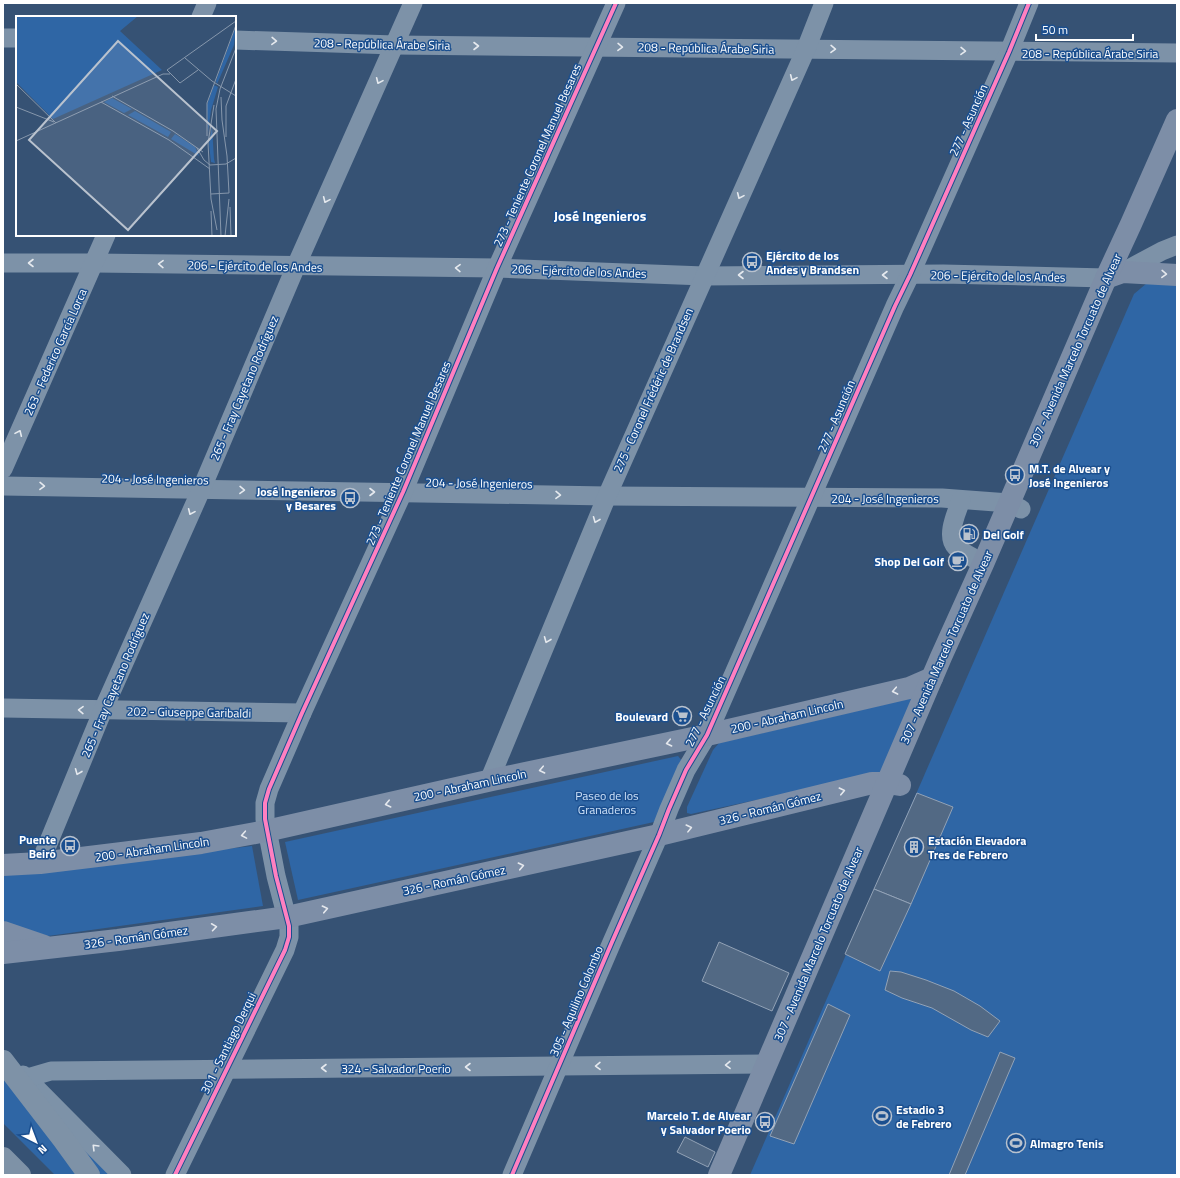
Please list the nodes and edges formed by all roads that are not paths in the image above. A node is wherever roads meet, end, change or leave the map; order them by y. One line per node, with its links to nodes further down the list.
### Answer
1 (207, 3): 6 (street)
2 (413, 3): 10 (street, 265 - Fray Cayetano Rodríguez)
3 (616, 3): 11 (street, 273 - Teniente Coronel Manuel Besares)
4 (824, 3): 12 (street, 275 - Coronel Frédéric de Brandsen)
5 (1029, 3): 13 (street, 277 - Asunción)
6 (201, 16)
7 (3, 38): 8 (street)
8 (16, 38)
9 (236, 40): 10 (street, 208 - República Árabe Siria, one-way to 10)
10 (394, 45): 11 (street, 208 - República Árabe Siria, one-way to 11); 21 (street, 265 - Fray Cayetano Rodríguez, one-way to 21)
11 (597, 46): 12 (street, 208 - República Árabe Siria, one-way to 12); 22 (street, 273 - Teniente Coronel Manuel Besares)
12 (806, 49): 13 (street, 208 - República Árabe Siria, one-way to 13); 26 (street, 275 - Coronel Frédéric de Brandsen, one-way to 26)
13 (1009, 52): 14 (street, 208 - República Árabe Siria); 23 (street, 277 - Asunción)
14 (1177, 53)
15 (1177, 120): 24 (main road, 307 - Avenida Marcelo Torcuato de Alvear)
16 (1177, 150): 24 (main road, 307 - Avenida Marcelo Torcuato de Alvear)
17 (106, 236): 20 (street, 263 - Federico García Lorca)
18 (1177, 245): 24 (street)
19 (3, 263): 20 (street, 206 - Ejército de los Andes, one-way to 19)
20 (94, 263): 21 (street, 206 - Ejército de los Andes, one-way to 20); 27 (street, 263 - Federico García Lorca, one-way to 20)
21 (296, 266): 22 (street, 206 - Ejército de los Andes, one-way to 21); 29 (street, 265 - Fray Cayetano Rodríguez)
22 (498, 268): 26 (street, 206 - Ejército de los Andes); 30 (street, 273 - Teniente Coronel Manuel Besares)
23 (910, 275): 24 (street, 206 - Ejército de los Andes); 26 (street, 206 - Ejército de los Andes, one-way to 26); 32 (street, 277 - Asunción)
24 (1115, 275): 25 (main road, one-way to 25); 34 (main road, 307 - Avenida Marcelo Torcuato de Alvear)
25 (1177, 275)
26 (704, 276): 31 (street, 275 - Coronel Frédéric de Brandsen)
27 (3, 469)
28 (3, 486): 29 (street, 204 - José Ingenieros, one-way to 29)
29 (200, 490): 30 (street, 204 - José Ingenieros, one-way to 30); 38 (street, 265 - Fray Cayetano Rodríguez, one-way to 38)
30 (404, 492): 31 (street, 204 - José Ingenieros, one-way to 31); 39 (street, 273 - Teniente Coronel Manuel Besares)
31 (606, 496): 32 (street, 204 - José Ingenieros); 41 (street, 275 - Coronel Frédéric de Brandsen, one-way to 41)
32 (811, 498): 33 (street, 204 - José Ingenieros); 40 (street, 277 - Asunción)
33 (961, 500): 34 (street, 204 - José Ingenieros); 35 (street)
34 (1015, 506): 35 (main road, 307 - Avenida Marcelo Torcuato de Alvear); 42 (main road, 307 - Avenida Marcelo Torcuato de Alvear)
35 (983, 564): 36 (main road, 307 - Avenida Marcelo Torcuato de Alvear)
36 (932, 678): 40 (main road, 200 - Abraham Lincoln, one-way to 40); 42 (main road, 307 - Avenida Marcelo Torcuato de Alvear)
37 (3, 708): 38 (street, 202 - Giuseppe Garibaldi, one-way to 37)
38 (103, 710): 39 (street, 202 - Giuseppe Garibaldi); 45 (street, 265 - Fray Cayetano Rodríguez, one-way to 45)
39 (302, 713): 43 (street, 273 - Teniente Coronel Manuel Besares)
40 (707, 735): 41 (main road, 200 - Abraham Lincoln, one-way to 41); 44 (street, 277 - Asunción)
41 (489, 781): 43 (main road, 200 - Abraham Lincoln, one-way to 43)
42 (894, 784): 44 (main road, 326 - Román Gómez, one-way to 42); 53 (main road, 307 - Avenida Marcelo Torcuato de Alvear); 64 (main road, 307 - Avenida Marcelo Torcuato de Alvear)
43 (266, 831): 45 (main road, 200 - Abraham Lincoln, one-way to 45); 47 (street, 273 - Teniente Coronel Manuel Besares)
44 (660, 835): 47 (main road, 326 - Román Gómez, one-way to 44); 54 (street, 305 - Aquilino Colombo)
45 (40, 863): 46 (main road, 200 - Abraham Lincoln)
46 (3, 865)
47 (287, 917): 49 (main road, 326 - Román Gómez, one-way to 47); 55 (street, 301 - Santiago Derqui)
48 (3, 932): 49 (main road)
49 (50, 948): 50 (main road, 326 - Román Gómez)
50 (3, 953)
51 (3, 1056): 56 (street)
52 (3, 1061): 59 (highway)
53 (767, 1064): 54 (street, 324 - Salvador Poerio, one-way to 54); 63 (main road, 307 - Avenida Marcelo Torcuato de Alvear)
54 (558, 1067): 55 (street, 324 - Salvador Poerio, one-way to 55); 62 (street, 305 - Aquilino Colombo)
55 (226, 1069): 56 (street, 324 - Salvador Poerio); 61 (street, 301 - Santiago Derqui)
56 (27, 1078): 60 (street, one-way to 56)
57 (3, 1158): 58 (highway)
58 (20, 1175)
59 (88, 1175)
60 (122, 1175)
61 (175, 1175)
62 (512, 1175)
63 (719, 1175)
64 (731, 1175)

